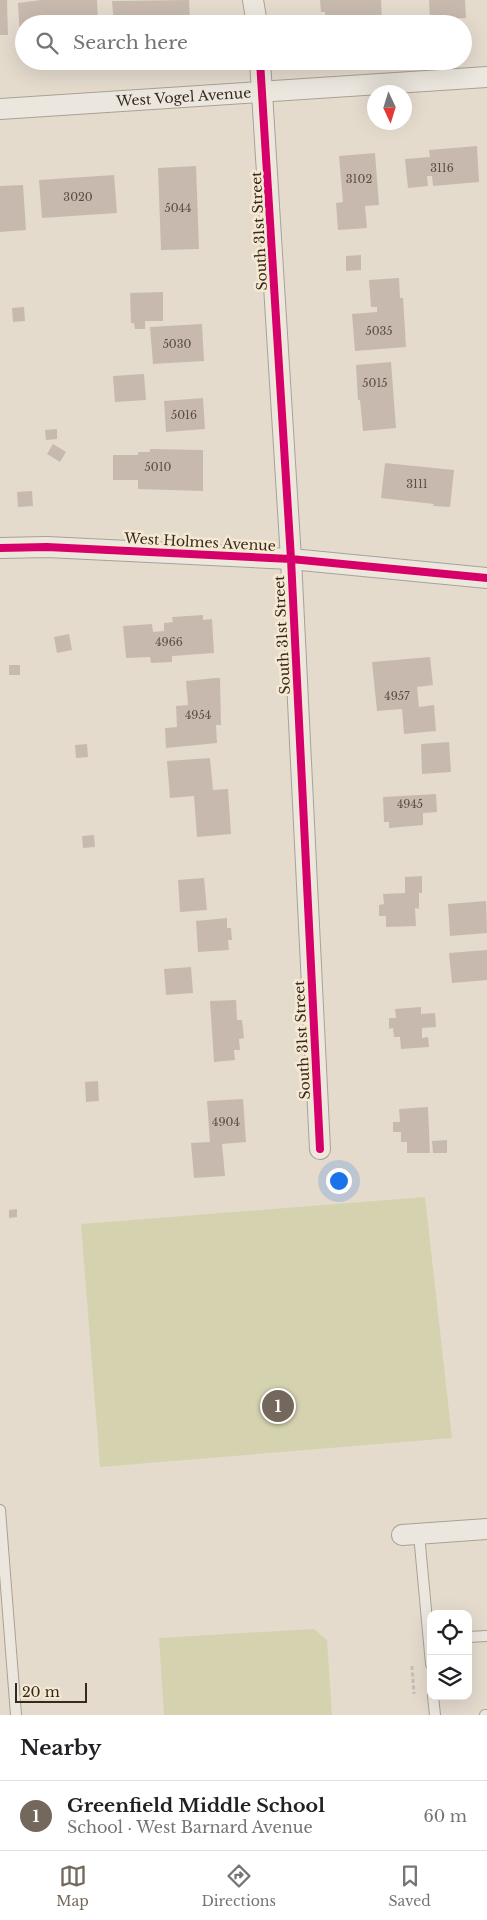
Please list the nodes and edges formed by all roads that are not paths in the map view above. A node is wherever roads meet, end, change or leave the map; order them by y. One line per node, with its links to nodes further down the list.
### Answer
1 (253, 0): 2 (street)
2 (256, 15)
3 (261, 70): 5 (street, South 31st Street)
4 (487, 77): 5 (street, West Vogel Avenue)
5 (262, 91): 6 (street, West Vogel Avenue); 8 (street, South 31st Street)
6 (0, 109)
7 (0, 548): 8 (street, West Holmes Avenue)
8 (291, 558): 9 (street, West Holmes Avenue); 10 (street, South 31st Street)
9 (487, 578)
10 (320, 1148)
11 (0, 1510): 18 (lane)
12 (487, 1529): 13 (street)
13 (410, 1534): 14 (lane)
14 (427, 1624)
15 (487, 1636): 16 (lane)
16 (472, 1637)
17 (433, 1700): 19 (lane)
18 (16, 1715)
19 (435, 1715)

